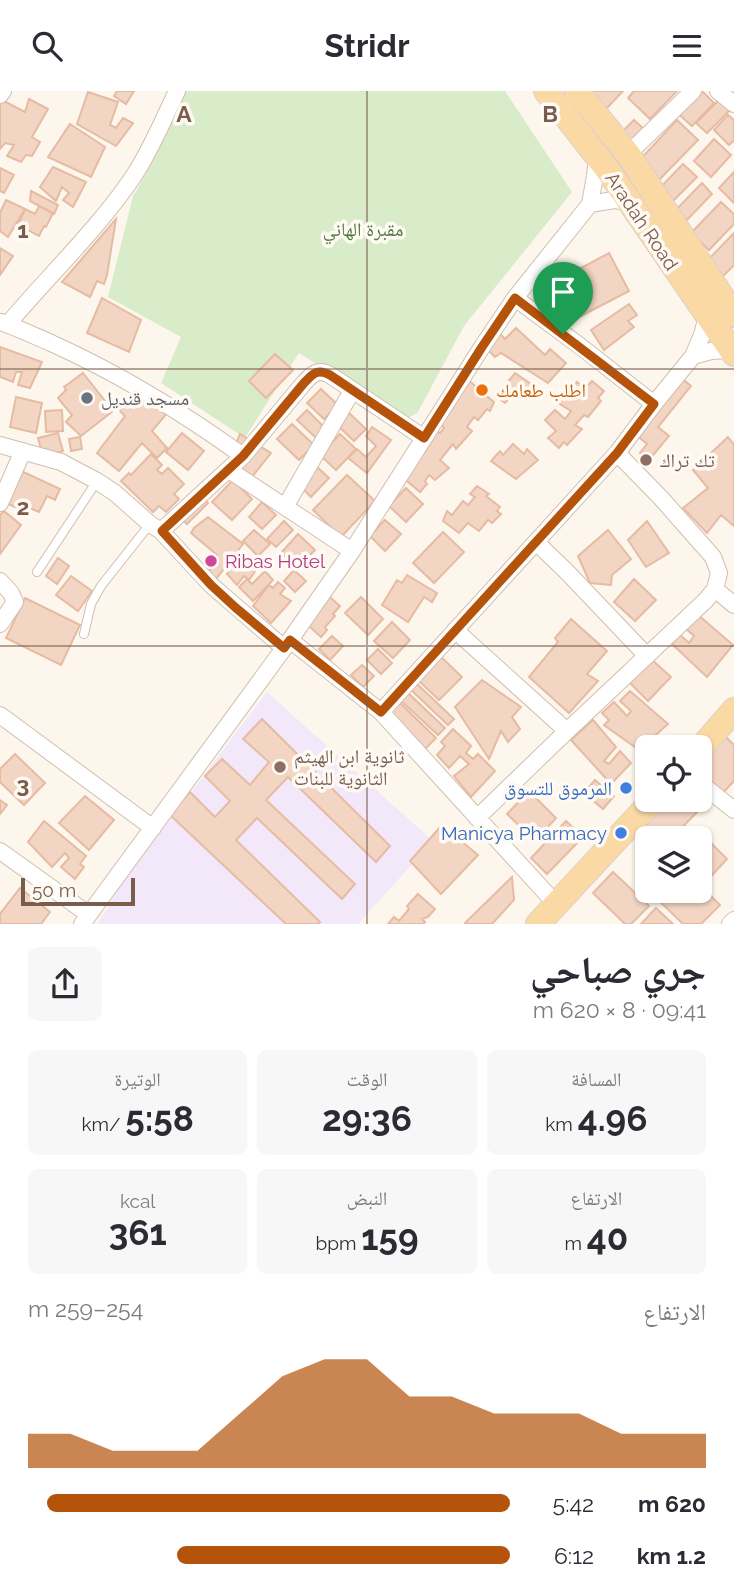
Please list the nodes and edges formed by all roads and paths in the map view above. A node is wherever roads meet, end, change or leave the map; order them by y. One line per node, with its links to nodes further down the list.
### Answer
1 (177, 91): 14 (street)
2 (546, 91): 8 (main road, Aradah Road)
3 (577, 91): 7 (main road, Aradah Road)
4 (693, 91): 7 (street)
5 (718, 91): 6 (street)
6 (734, 104)
7 (628, 154): 12 (main road, Aradah Road)
8 (597, 156): 9 (main road, Aradah Road); 10 (street)
9 (630, 202): 10 (street); 13 (main road, Aradah Road)
10 (590, 204): 11 (street)
11 (515, 298): 18 (street); 19 (street)
12 (734, 314)
13 (708, 316): 15 (main road, Aradah Road); 16 (street)
14 (4, 323): 23 (street)
15 (732, 352): 16 (street)
16 (693, 356): 18 (street)
17 (352, 391): 19 (street); 23 (street); 27 (street)
18 (654, 404): 22 (street)
19 (424, 438): 30 (street)
20 (0, 445): 21 (street)
21 (23, 451): 25 (street); 26 (street)
22 (617, 453): 29 (street); 33 (street)
23 (243, 456): 24 (street)
24 (229, 470): 27 (street); 28 (street)
25 (97, 481): 28 (street); 31 (lane)
26 (0, 503)
27 (285, 507): 30 (street)
28 (156, 527): 37 (lane); 38 (street)
29 (537, 543): 36 (street); 39 (street)
30 (352, 551): 38 (street)
31 (37, 572)
32 (0, 581): 35 (street)
33 (715, 589): 34 (street); 39 (street)
34 (734, 605)
35 (0, 624)
36 (456, 630): 41 (street); 43 (street)
37 (84, 634)
38 (287, 644): 41 (street); 49 (street)
39 (647, 656): 43 (street)
40 (734, 710): 44 (main road)
41 (381, 712): 48 (street)
42 (0, 715): 49 (street)
43 (567, 731): 48 (street)
44 (712, 735)
45 (712, 793): 46 (street)
46 (734, 810)
47 (642, 812): 51 (main road)
48 (477, 818): 51 (street)
49 (153, 828): 52 (street)
50 (0, 851): 52 (street)
51 (556, 904): 54 (main road)
52 (85, 919)
53 (734, 920): 55 (street)
54 (538, 924)
55 (730, 924)

